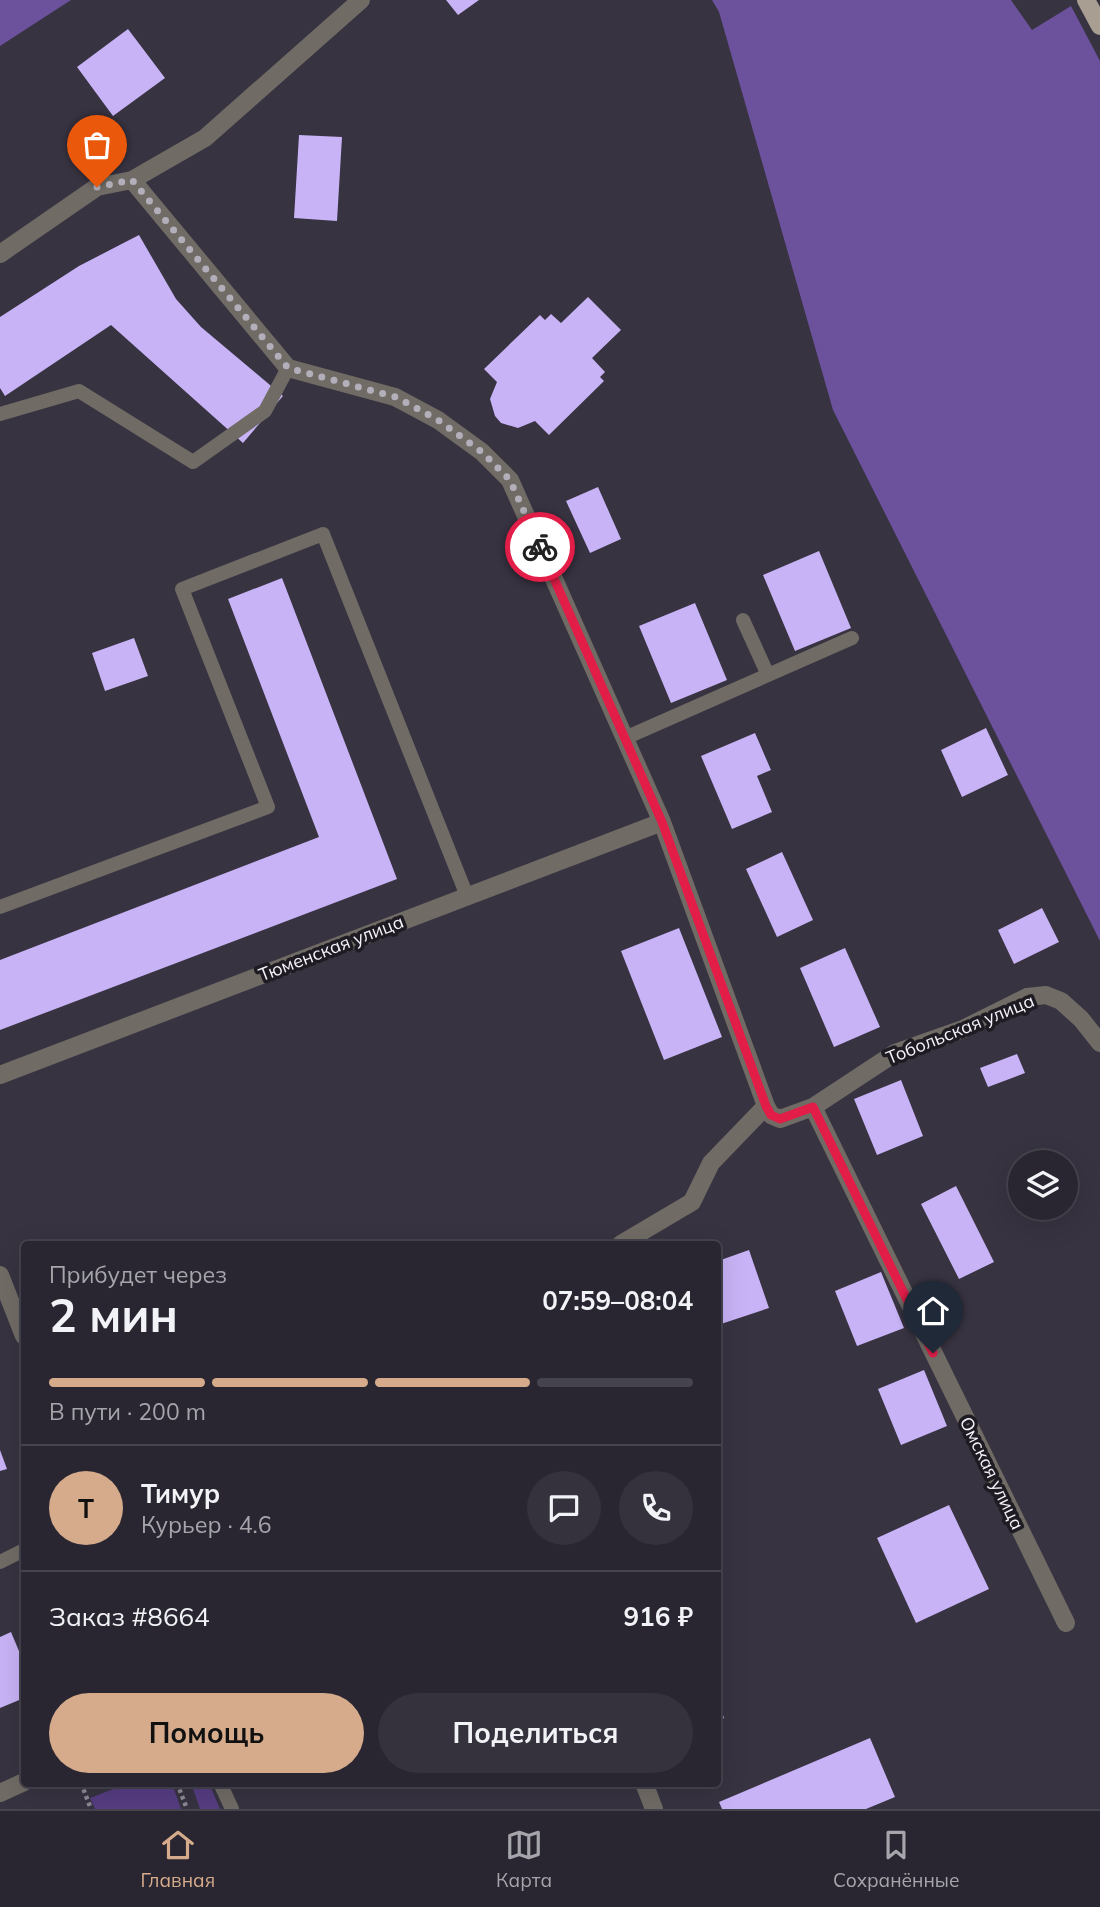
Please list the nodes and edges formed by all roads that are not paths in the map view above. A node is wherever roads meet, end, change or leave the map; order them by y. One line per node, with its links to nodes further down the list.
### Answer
1 (361, 0): 4 (street)
2 (1086, 0): 3 (main road)
3 (1100, 26)
4 (132, 180): 5 (street); 6 (street)
5 (0, 254)
6 (288, 368): 7 (lane); 11 (street)
7 (0, 414)
8 (743, 620): 10 (lane)
9 (852, 639): 10 (lane)
10 (768, 675): 11 (lane)
11 (625, 738): 12 (street)
12 (662, 822): 13 (street, Тюменская улица); 17 (street)
13 (467, 896): 14 (lane); 16 (street, Тюменская улица)
14 (0, 906)
15 (1100, 1044): 18 (street, Тобольская улица)
16 (0, 1075)
17 (766, 1106): 18 (street); 19 (street)
18 (813, 1107): 24 (street, Омская улица)
19 (626, 1241)
20 (0, 1275): 21 (street)
21 (21, 1328)
22 (21, 1552): 23 (lane)
23 (0, 1562)
24 (1066, 1623)
25 (21, 1783): 28 (street)
26 (222, 1787): 29 (lane)
27 (646, 1787): 30 (street)
28 (0, 1793)
29 (232, 1809)
30 (654, 1809)

